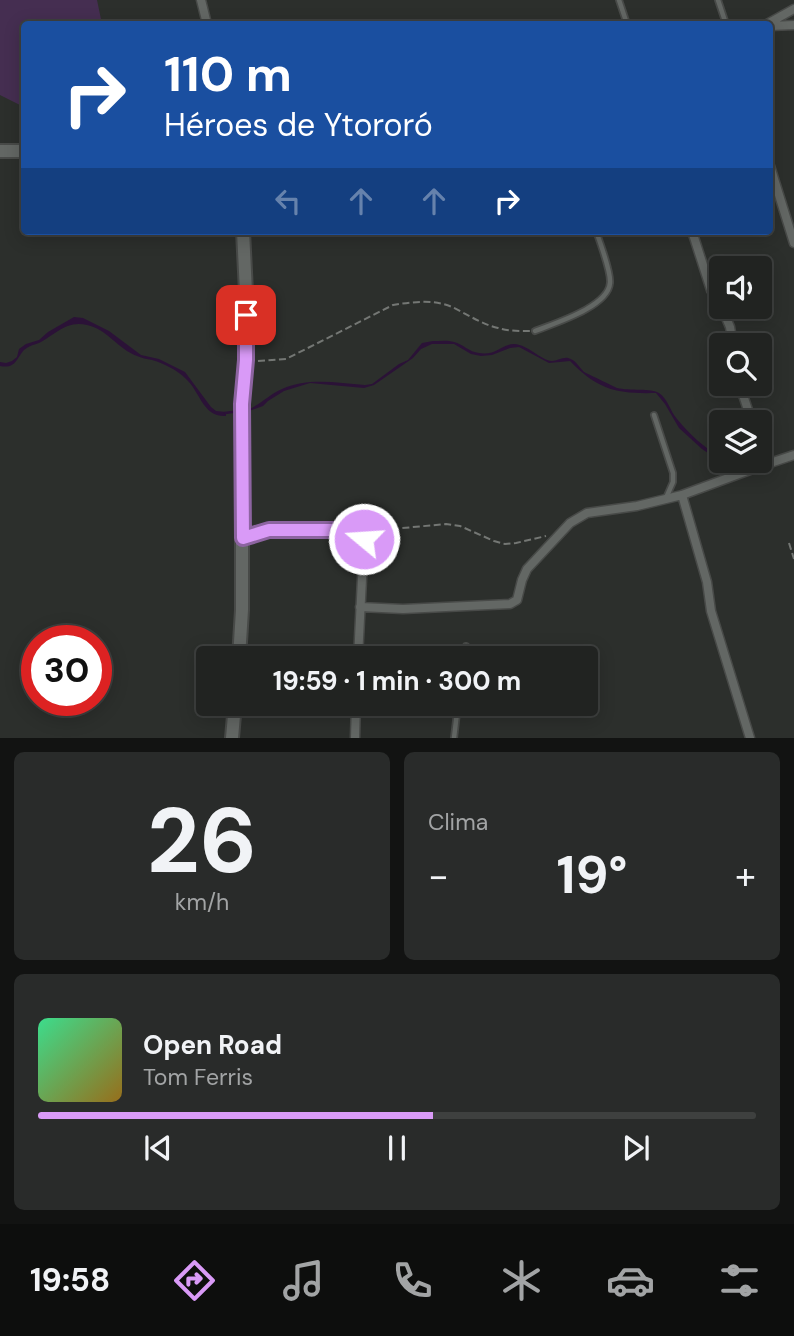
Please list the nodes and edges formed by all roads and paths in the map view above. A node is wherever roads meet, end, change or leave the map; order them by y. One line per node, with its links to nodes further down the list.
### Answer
1 (201, 0): 5 (street)
2 (619, 0): 6 (lane)
3 (718, 0): 7 (lane)
4 (794, 9): 8 (street)
5 (206, 21)
6 (626, 21)
7 (725, 21)
8 (773, 22)
9 (773, 25): 10 (street)
10 (794, 25)
11 (0, 151): 12 (main road)
12 (21, 151)
13 (773, 176): 17 (street)
14 (243, 235): 20 (main road)
15 (597, 235): 19 (lane)
16 (693, 235): 18 (street)
17 (794, 243)
18 (709, 284)
19 (535, 331): 20 (path)
20 (246, 360): 29 (main road)
21 (654, 415): 26 (lane)
22 (794, 455): 23 (street)
23 (772, 462)
24 (743, 473): 25 (street)
25 (682, 495): 26 (street); 41 (street)
26 (666, 499): 28 (street)
27 (363, 532): 28 (path); 29 (street); 32 (street)
28 (560, 533): 32 (street)
29 (243, 538): 33 (main road)
30 (789, 543): 31 (path)
31 (794, 559)
32 (360, 607): 34 (street)
33 (240, 646)
34 (358, 646)
35 (234, 716): 38 (main road)
36 (356, 716): 39 (street)
37 (457, 716): 40 (lane)
38 (232, 737)
39 (355, 737)
40 (454, 737)
41 (750, 737)

